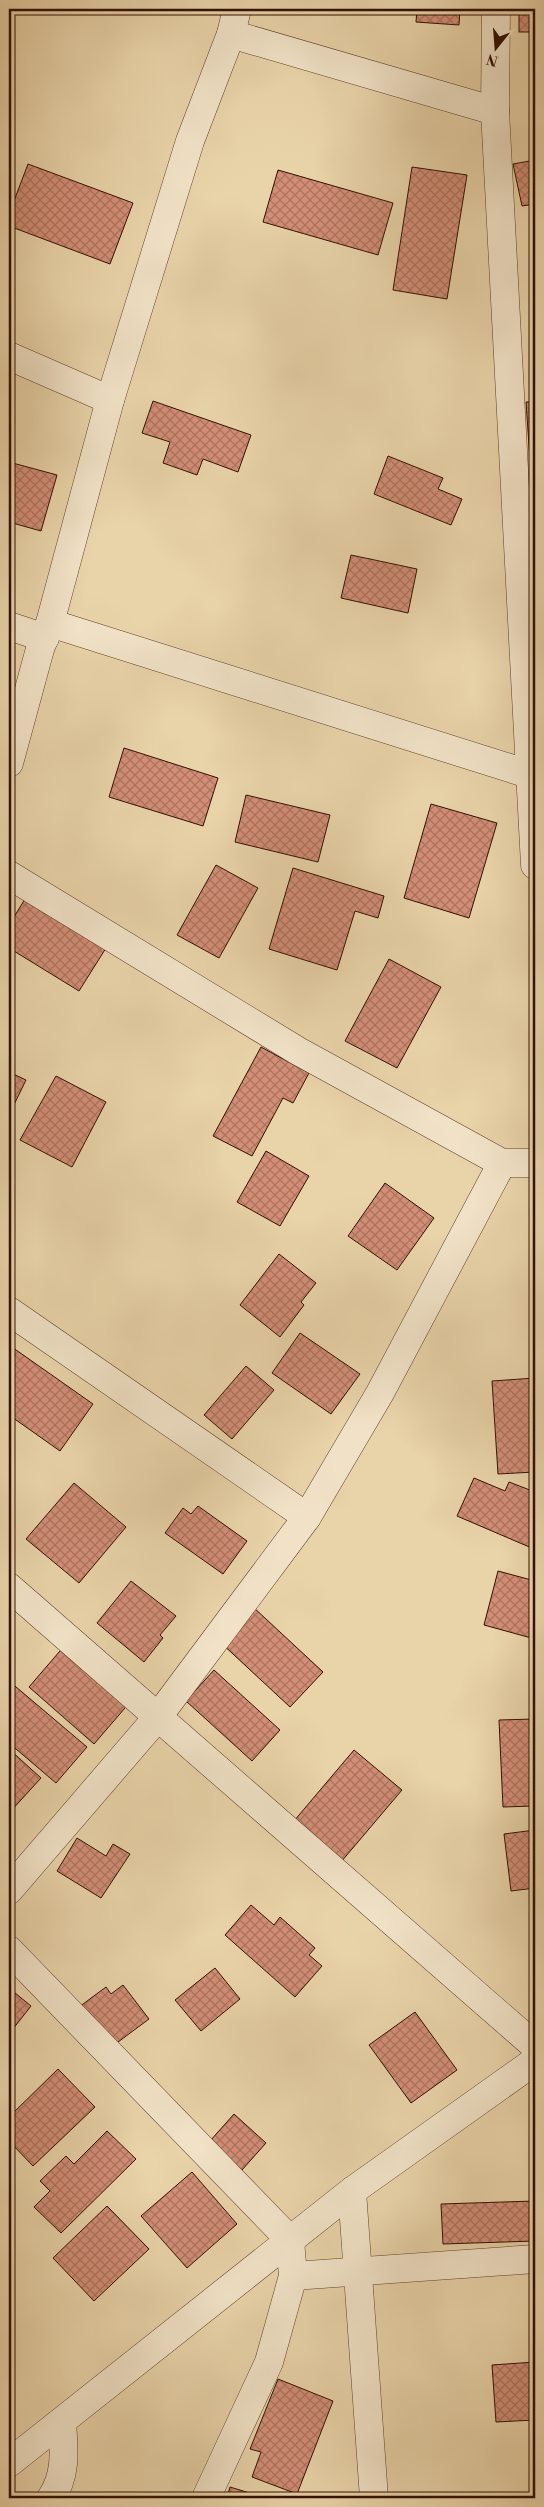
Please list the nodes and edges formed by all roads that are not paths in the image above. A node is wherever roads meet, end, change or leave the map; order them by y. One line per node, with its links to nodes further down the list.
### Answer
1 (496, 9): 3 (street)
2 (234, 21): 3 (street); 5 (street)
3 (495, 111): 9 (street)
4 (9, 356): 5 (street)
5 (110, 400): 7 (street)
6 (9, 626): 7 (street)
7 (47, 631): 8 (street); 9 (street)
8 (9, 763)
9 (532, 776): 10 (street)
10 (535, 865)
11 (9, 875): 12 (street)
12 (502, 1163): 13 (street); 15 (street)
13 (535, 1163)
14 (9, 1311): 15 (street)
15 (307, 1517): 17 (street)
16 (9, 1587): 17 (street)
17 (157, 1718): 18 (street); 20 (street)
18 (9, 1890)
19 (9, 1950): 23 (street)
20 (535, 2046)
21 (535, 2061): 22 (street)
22 (352, 2191): 23 (street); 25 (street)
23 (290, 2240): 26 (street); 27 (street)
24 (535, 2259): 25 (street)
25 (358, 2272): 26 (street); 31 (street)
26 (293, 2276): 30 (street)
27 (62, 2423): 28 (street); 29 (street)
28 (9, 2463)
29 (51, 2498)
30 (206, 2498)
31 (374, 2498)

